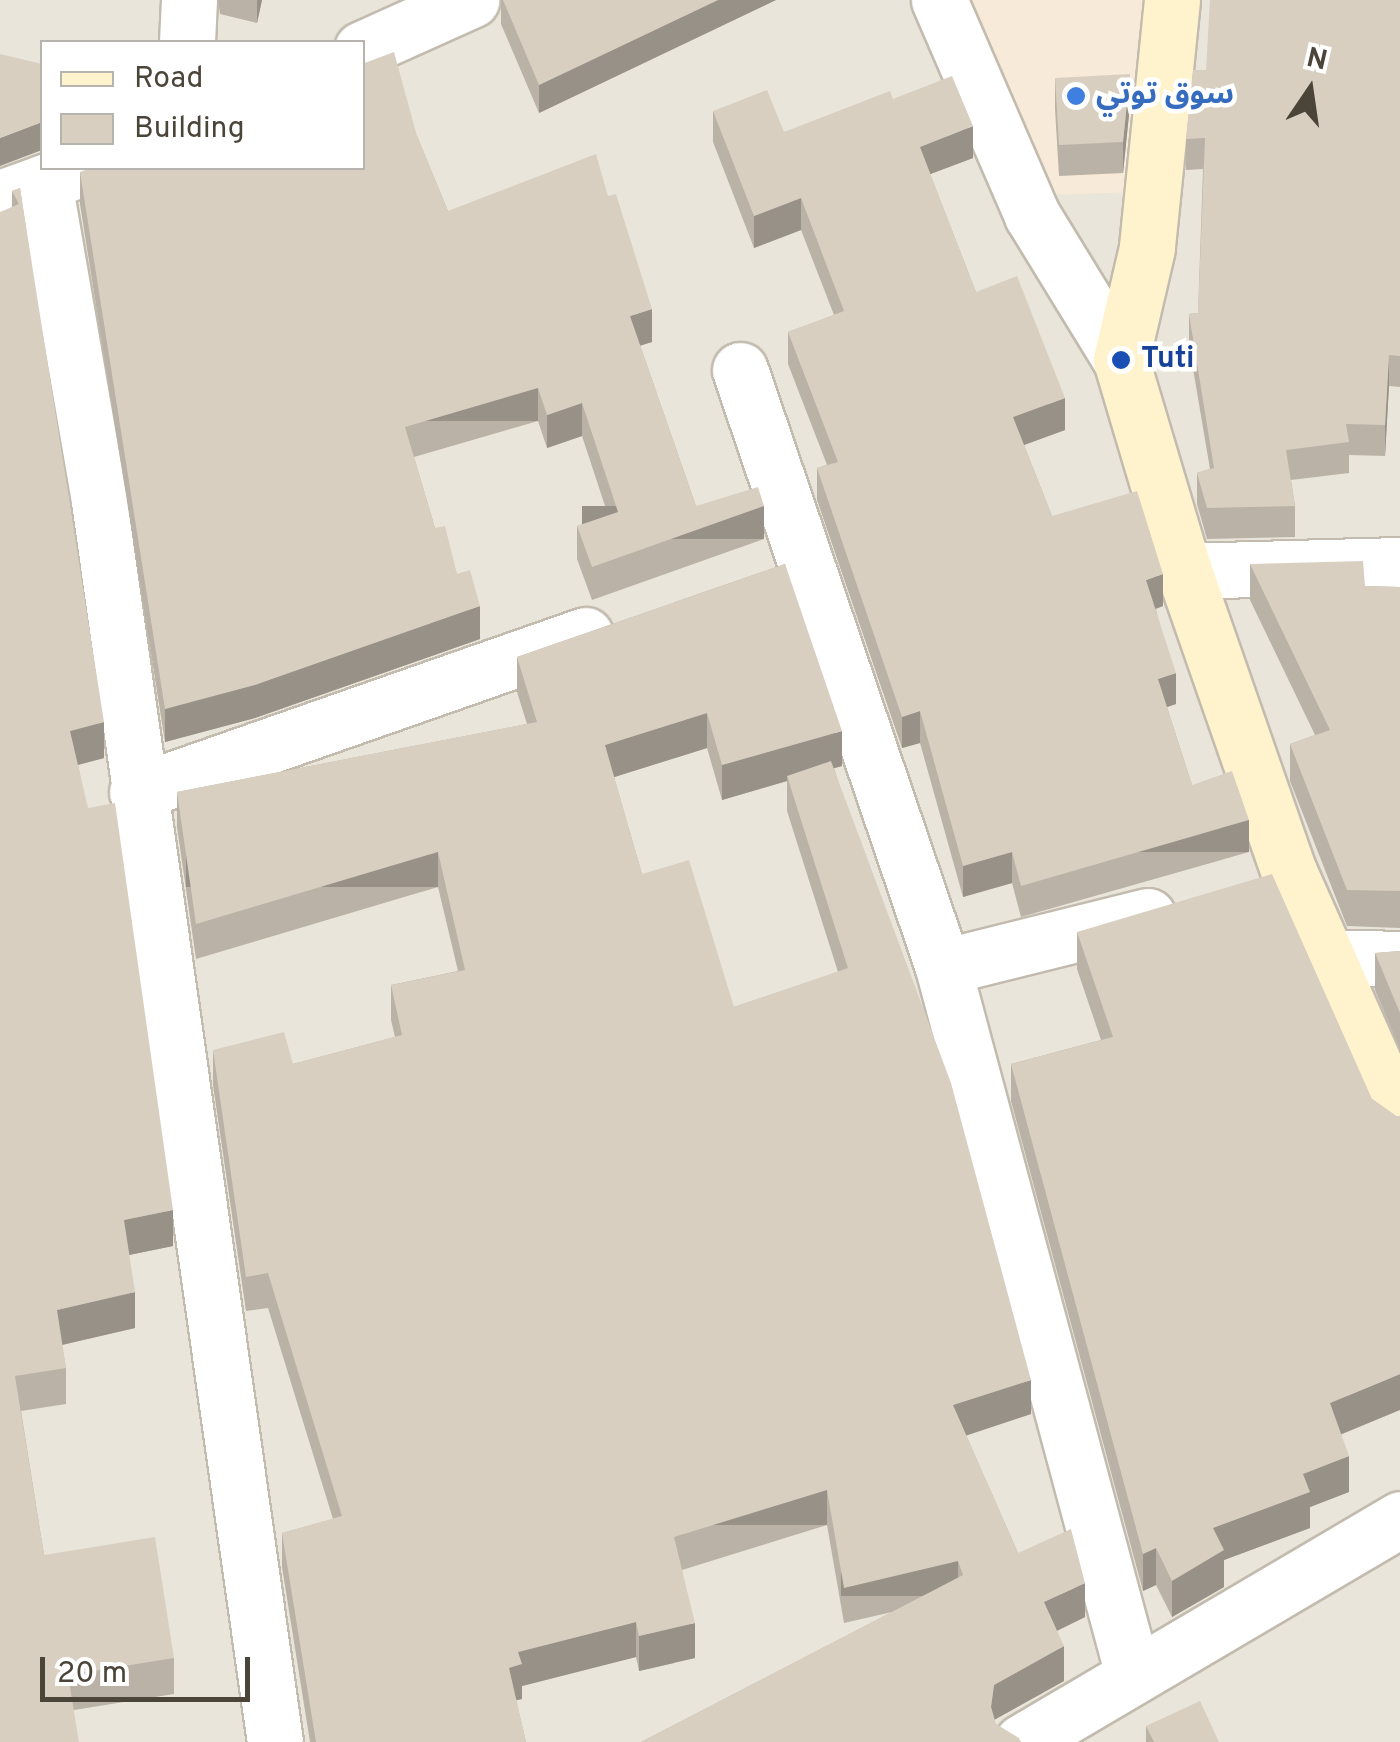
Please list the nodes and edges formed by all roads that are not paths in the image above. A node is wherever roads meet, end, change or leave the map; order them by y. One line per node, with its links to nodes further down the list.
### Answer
1 (189, 0): 5 (street)
2 (471, 0): 6 (street)
3 (939, 0): 8 (street)
4 (1172, 0): 8 (street)
5 (188, 40)
6 (365, 48)
7 (42, 182): 15 (street)
8 (1121, 360): 12 (street)
9 (740, 370): 10 (street)
10 (806, 558): 13 (street); 19 (street)
11 (1400, 564): 12 (street)
12 (1184, 571): 16 (street)
13 (750, 578)
14 (638, 617): 15 (street)
15 (137, 792): 23 (street)
16 (1289, 872): 17 (street); 19 (street)
17 (1324, 956): 18 (street); 20 (street)
18 (1400, 959)
19 (943, 967): 22 (street)
20 (1400, 1122)
21 (1400, 1518): 22 (street)
22 (1132, 1671): 24 (street)
23 (276, 1742)
24 (1022, 1742)

